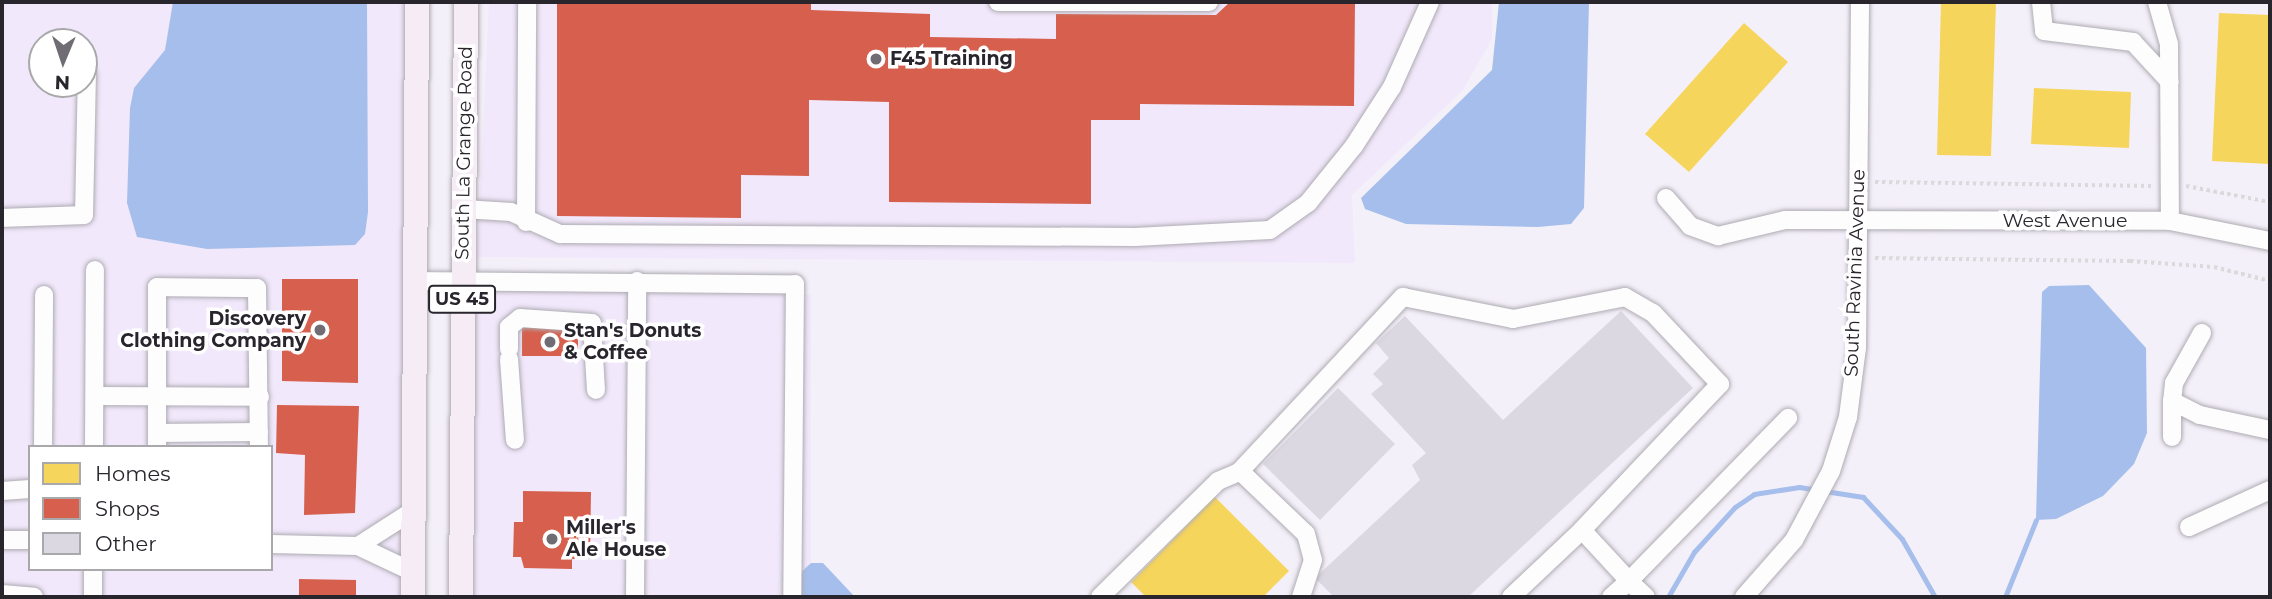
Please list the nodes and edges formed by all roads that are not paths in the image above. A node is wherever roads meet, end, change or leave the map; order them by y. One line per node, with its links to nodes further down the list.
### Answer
1 (417, 2): 20 (highway, US 45)
2 (466, 2): 13 (highway, South La Grange Road / US 45)
3 (527, 2): 17 (street)
4 (999, 2): 5 (street)
5 (1209, 2)
6 (1430, 2): 17 (street)
7 (1860, 2): 15 (street, South Ravinia Avenue)
8 (2041, 2): 10 (street)
9 (2157, 2): 10 (street)
10 (2171, 82): 16 (street)
11 (87, 98): 14 (street)
12 (1666, 198): 15 (street, West Avenue)
13 (464, 209): 17 (street); 22 (highway, South La Grange Road / US 45)
14 (2, 218)
15 (1858, 220): 16 (street, West Avenue); 64 (street, South Ravinia Avenue)
16 (2171, 221): 18 (street, West Avenue)
17 (526, 222)
18 (2270, 241)
19 (95, 270): 26 (street)
20 (417, 281): 22 (street); 42 (highway, US 45)
21 (637, 281): 22 (street); 57 (street); 58 (street)
22 (462, 282): 56 (highway, South La Grange Road / US 45)
23 (44, 295): 36 (street)
24 (2202, 333): 29 (street)
25 (596, 390): 35 (street)
26 (95, 396): 27 (street); 37 (street)
27 (156, 396): 28 (street); 28 (street); 33 (street)
28 (260, 397): 34 (street)
29 (2172, 401): 31 (street); 32 (street)
30 (1788, 418): 51 (street)
31 (2270, 430)
32 (2172, 437)
33 (157, 440): 34 (street)
34 (259, 440)
35 (515, 440)
36 (43, 445)
37 (94, 445)
38 (1240, 471): 44 (street); 59 (street); 60 (street)
39 (28, 489): 41 (street)
40 (2270, 490): 43 (street)
41 (2, 491)
42 (414, 510): 48 (street); 50 (highway, US 45)
43 (2189, 527)
44 (1581, 530): 51 (street); 61 (street)
45 (2, 540): 46 (street)
46 (28, 540)
47 (273, 544): 48 (street)
48 (358, 546): 50 (street)
49 (93, 571): 54 (street)
50 (413, 572): 55 (highway, US 45)
51 (1629, 581): 62 (street); 63 (street)
52 (2, 594): 53 (street)
53 (34, 597)
54 (93, 597)
55 (413, 597)
56 (461, 597)
57 (635, 597)
58 (792, 597)
59 (1100, 597)
60 (1301, 597)
61 (1511, 597)
62 (1611, 597)
63 (1646, 597)
64 (1744, 597)

